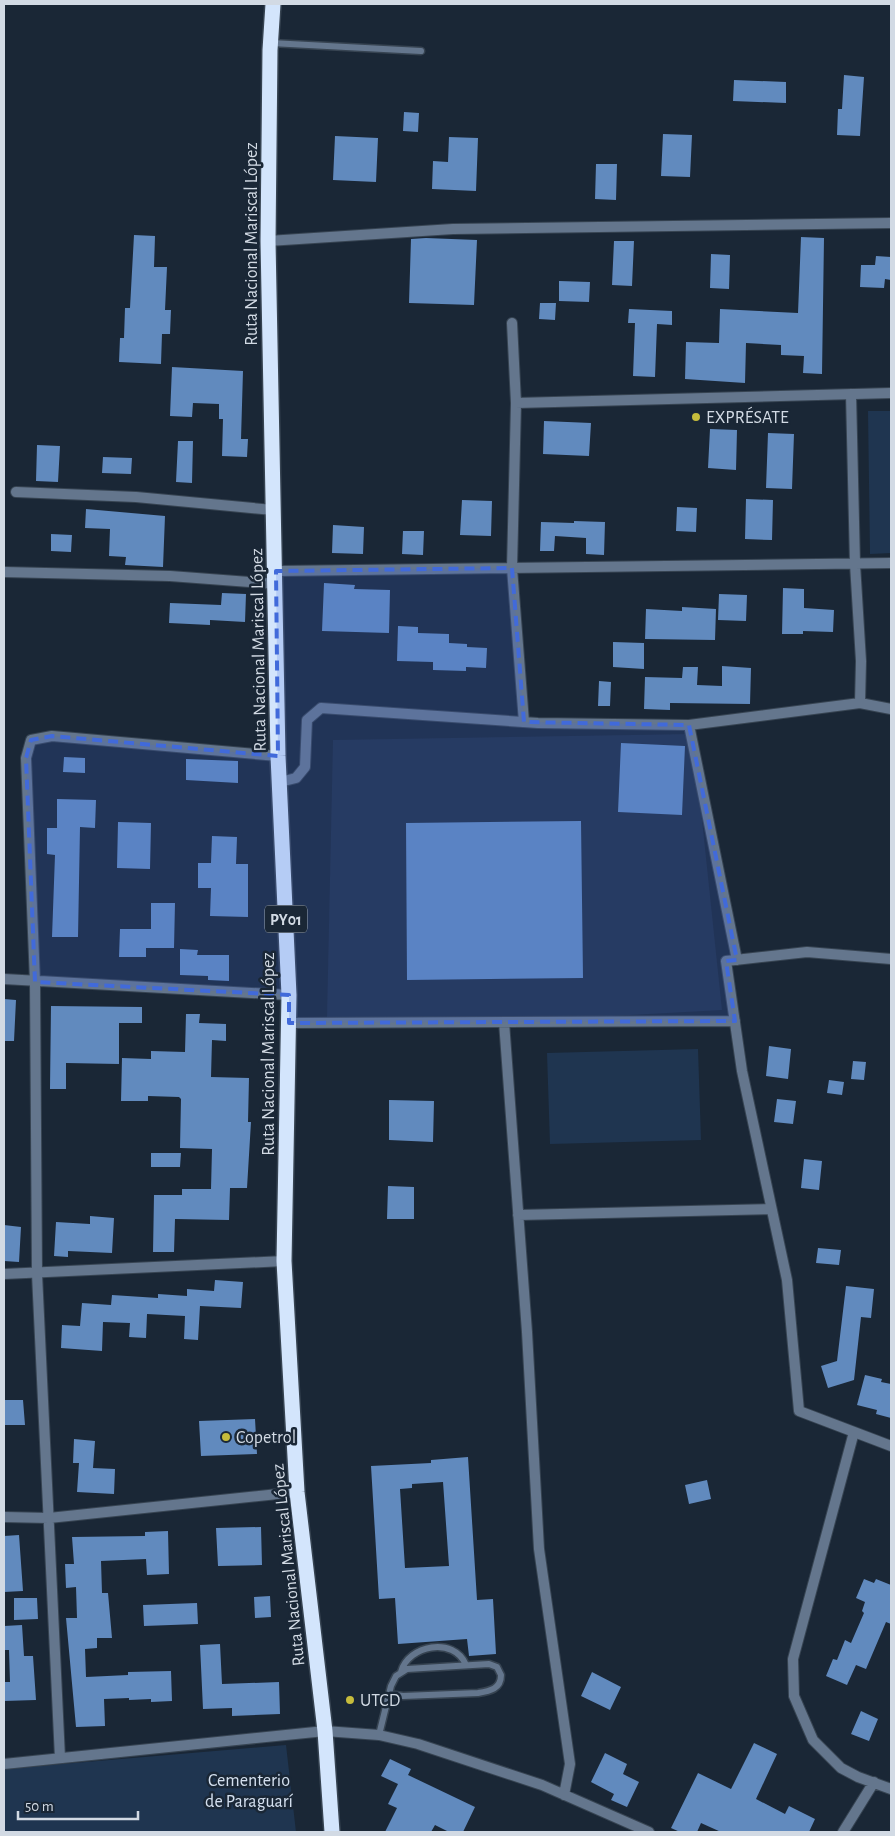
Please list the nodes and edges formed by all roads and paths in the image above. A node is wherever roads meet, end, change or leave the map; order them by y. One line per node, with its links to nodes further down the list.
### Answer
1 (273, 4): 2 (highway, Ruta Nacional Mariscal López / PY01)
2 (270, 42): 3 (lane); 5 (highway, Ruta Nacional Mariscal López / PY01)
3 (421, 51)
4 (891, 223): 5 (street)
5 (268, 242): 11 (highway, Ruta Nacional Mariscal López / PY01)
6 (512, 322): 9 (street)
7 (891, 393): 8 (street)
8 (851, 394): 9 (street); 13 (street)
9 (516, 404): 14 (street)
10 (16, 492): 11 (street)
11 (272, 510): 16 (highway, Ruta Nacional Mariscal López / PY01)
12 (891, 563): 13 (street)
13 (855, 564): 14 (street); 17 (street)
14 (512, 568): 16 (street); 19 (street)
15 (4, 572): 16 (street)
16 (276, 577): 21 (highway, Ruta Nacional Mariscal López / PY01)
17 (860, 703): 18 (street); 20 (street)
18 (891, 709)
19 (524, 722): 20 (street); 22 (street)
20 (689, 725): 24 (street)
21 (278, 756): 22 (highway, Ruta Nacional Mariscal López / PY01); 26 (street)
22 (280, 782): 27 (highway, Ruta Nacional Mariscal López / PY01)
23 (891, 959): 24 (street)
24 (737, 960): 28 (street)
25 (4, 979): 26 (street)
26 (35, 982): 27 (street); 35 (street)
27 (289, 995): 30 (highway, Ruta Nacional Mariscal López / PY01)
28 (734, 1021): 29 (street); 31 (street)
29 (504, 1022): 30 (street); 32 (street)
30 (289, 1023): 33 (highway, Ruta Nacional Mariscal López / PY01)
31 (771, 1209): 32 (street); 36 (street)
32 (518, 1215): 50 (street)
33 (284, 1261): 35 (street); 38 (highway, Ruta Nacional Mariscal López / PY01)
34 (4, 1274): 35 (street)
35 (37, 1274): 40 (street)
36 (854, 1432): 37 (street); 48 (street)
37 (891, 1446)
38 (298, 1492): 40 (street); 44 (highway, Ruta Nacional Mariscal López / PY01)
39 (4, 1516): 40 (street)
40 (48, 1518): 46 (street)
41 (466, 1665): 42 (lane); 42 (lane); 43 (lane)
42 (401, 1672): 43 (lane)
43 (389, 1694): 45 (lane)
44 (325, 1731): 45 (street); 46 (street); 51 (highway, Ruta Nacional Mariscal López / PY01)
45 (379, 1735): 50 (street)
46 (60, 1758): 47 (street)
47 (4, 1764)
48 (874, 1782): 49 (street); 53 (street)
49 (891, 1789)
50 (564, 1795): 52 (street)
51 (332, 1832)
52 (649, 1832)
53 (843, 1832)

